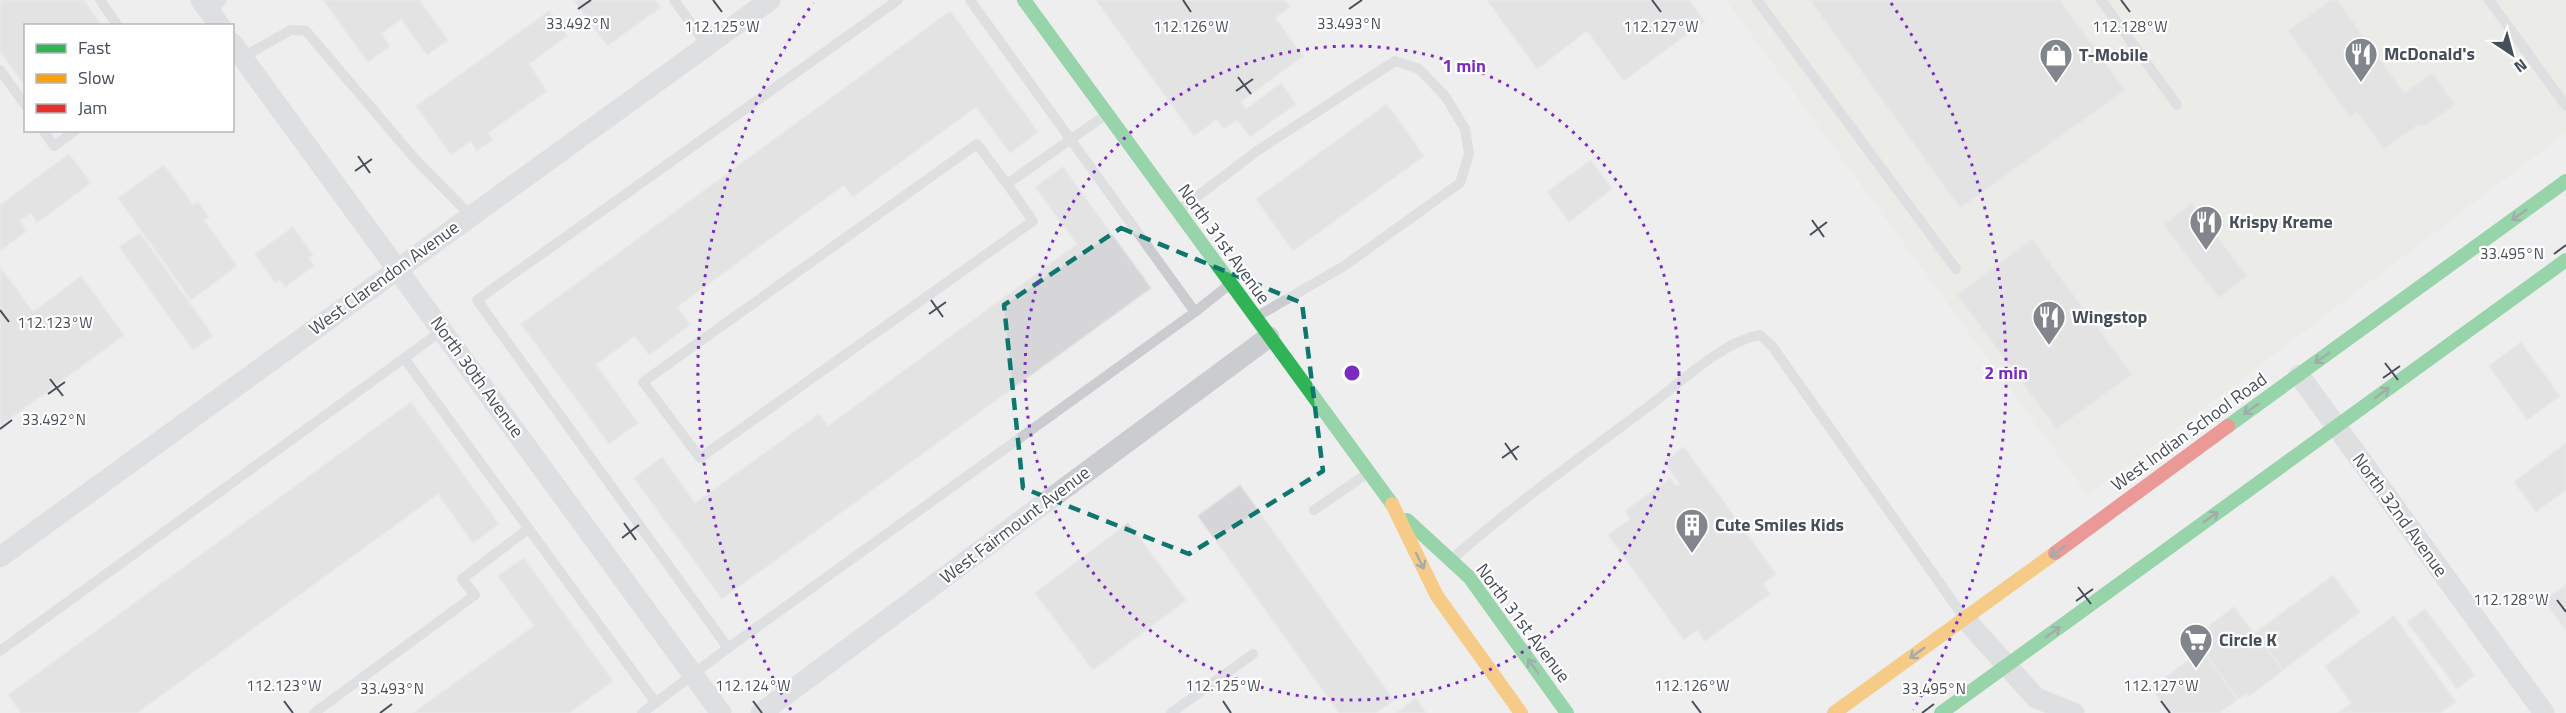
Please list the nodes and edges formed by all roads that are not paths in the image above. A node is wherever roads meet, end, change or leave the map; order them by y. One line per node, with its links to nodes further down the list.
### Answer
1 (100, 0): 10 (lane)
2 (674, 0): 11 (lane)
3 (770, 0): 11 (street, West Clarendon Avenue)
4 (898, 0): 43 (lane)
5 (970, 0): 20 (lane)
6 (1024, 0): 17 (main road, North 31st Avenue)
7 (1757, 0): 27 (lane)
8 (2101, 0): 15 (lane)
9 (2489, 0): 16 (lane)
10 (117, 24)
11 (707, 45): 24 (street, West Clarendon Avenue)
12 (238, 50): 24 (lane); 26 (street, North 30th Avenue)
13 (0, 70): 14 (lane)
14 (24, 103)
15 (2177, 105)
16 (2566, 106)
17 (1107, 114): 20 (lane); 23 (main road, North 31st Avenue)
18 (44, 132): 19 (lane)
19 (73, 132)
20 (1072, 139): 22 (lane); 29 (lane)
21 (2566, 181): 34 (main road, West Indian School Road, one-way to 34)
22 (1006, 184): 22 (lane)
23 (1178, 211): 28 (main road, North 31st Avenue); 30 (lane)
24 (471, 216): 26 (street, West Clarendon Avenue)
25 (2566, 260): 35 (main road, one-way to 25)
26 (398, 268): 31 (street, North 30th Avenue); 40 (street, West Clarendon Avenue)
27 (1956, 269)
28 (1230, 284): 29 (lane); 30 (main road, North 31st Avenue)
29 (1195, 312): 43 (lane)
30 (1255, 318): 32 (main road, North 31st Avenue)
31 (443, 330): 33 (lane); 47 (street, North 30th Avenue)
32 (1269, 337): 36 (main road, North 31st Avenue); 53 (street, West Fairmount Avenue)
33 (404, 357): 39 (lane); 44 (lane)
34 (2299, 375): 35 (street, North 32nd Avenue); 42 (main road, West Indian School Road, one-way to 42)
35 (2335, 427): 46 (main road, one-way to 35); 60 (street, North 32nd Avenue)
36 (1369, 473): 37 (main road, North 31st Avenue); 38 (lane)
37 (1395, 509): 41 (main road, North 31st Avenue); 55 (main road, North 31st Avenue, one-way to 55)
38 (1314, 510)
39 (528, 528): 48 (lane); 50 (lane)
40 (0, 557)
41 (1450, 560): 42 (lane); 56 (main road, North 31st Avenue, one-way to 41)
42 (1965, 619): 46 (street); 57 (main road, West Indian School Road, one-way to 57)
43 (728, 648): 47 (lane)
44 (0, 651)
45 (1253, 654): 54 (lane)
46 (2006, 666): 49 (street); 58 (main road)
47 (693, 675): 48 (lane); 52 (street, North 30th Avenue)
48 (656, 703): 51 (lane)
49 (2048, 708): 59 (street)
50 (314, 713)
51 (642, 713)
52 (721, 713)
53 (761, 713)
54 (1171, 713)
55 (1521, 713)
56 (1567, 713)
57 (1834, 713)
58 (1941, 713)
59 (2074, 713)
60 (2544, 713)

